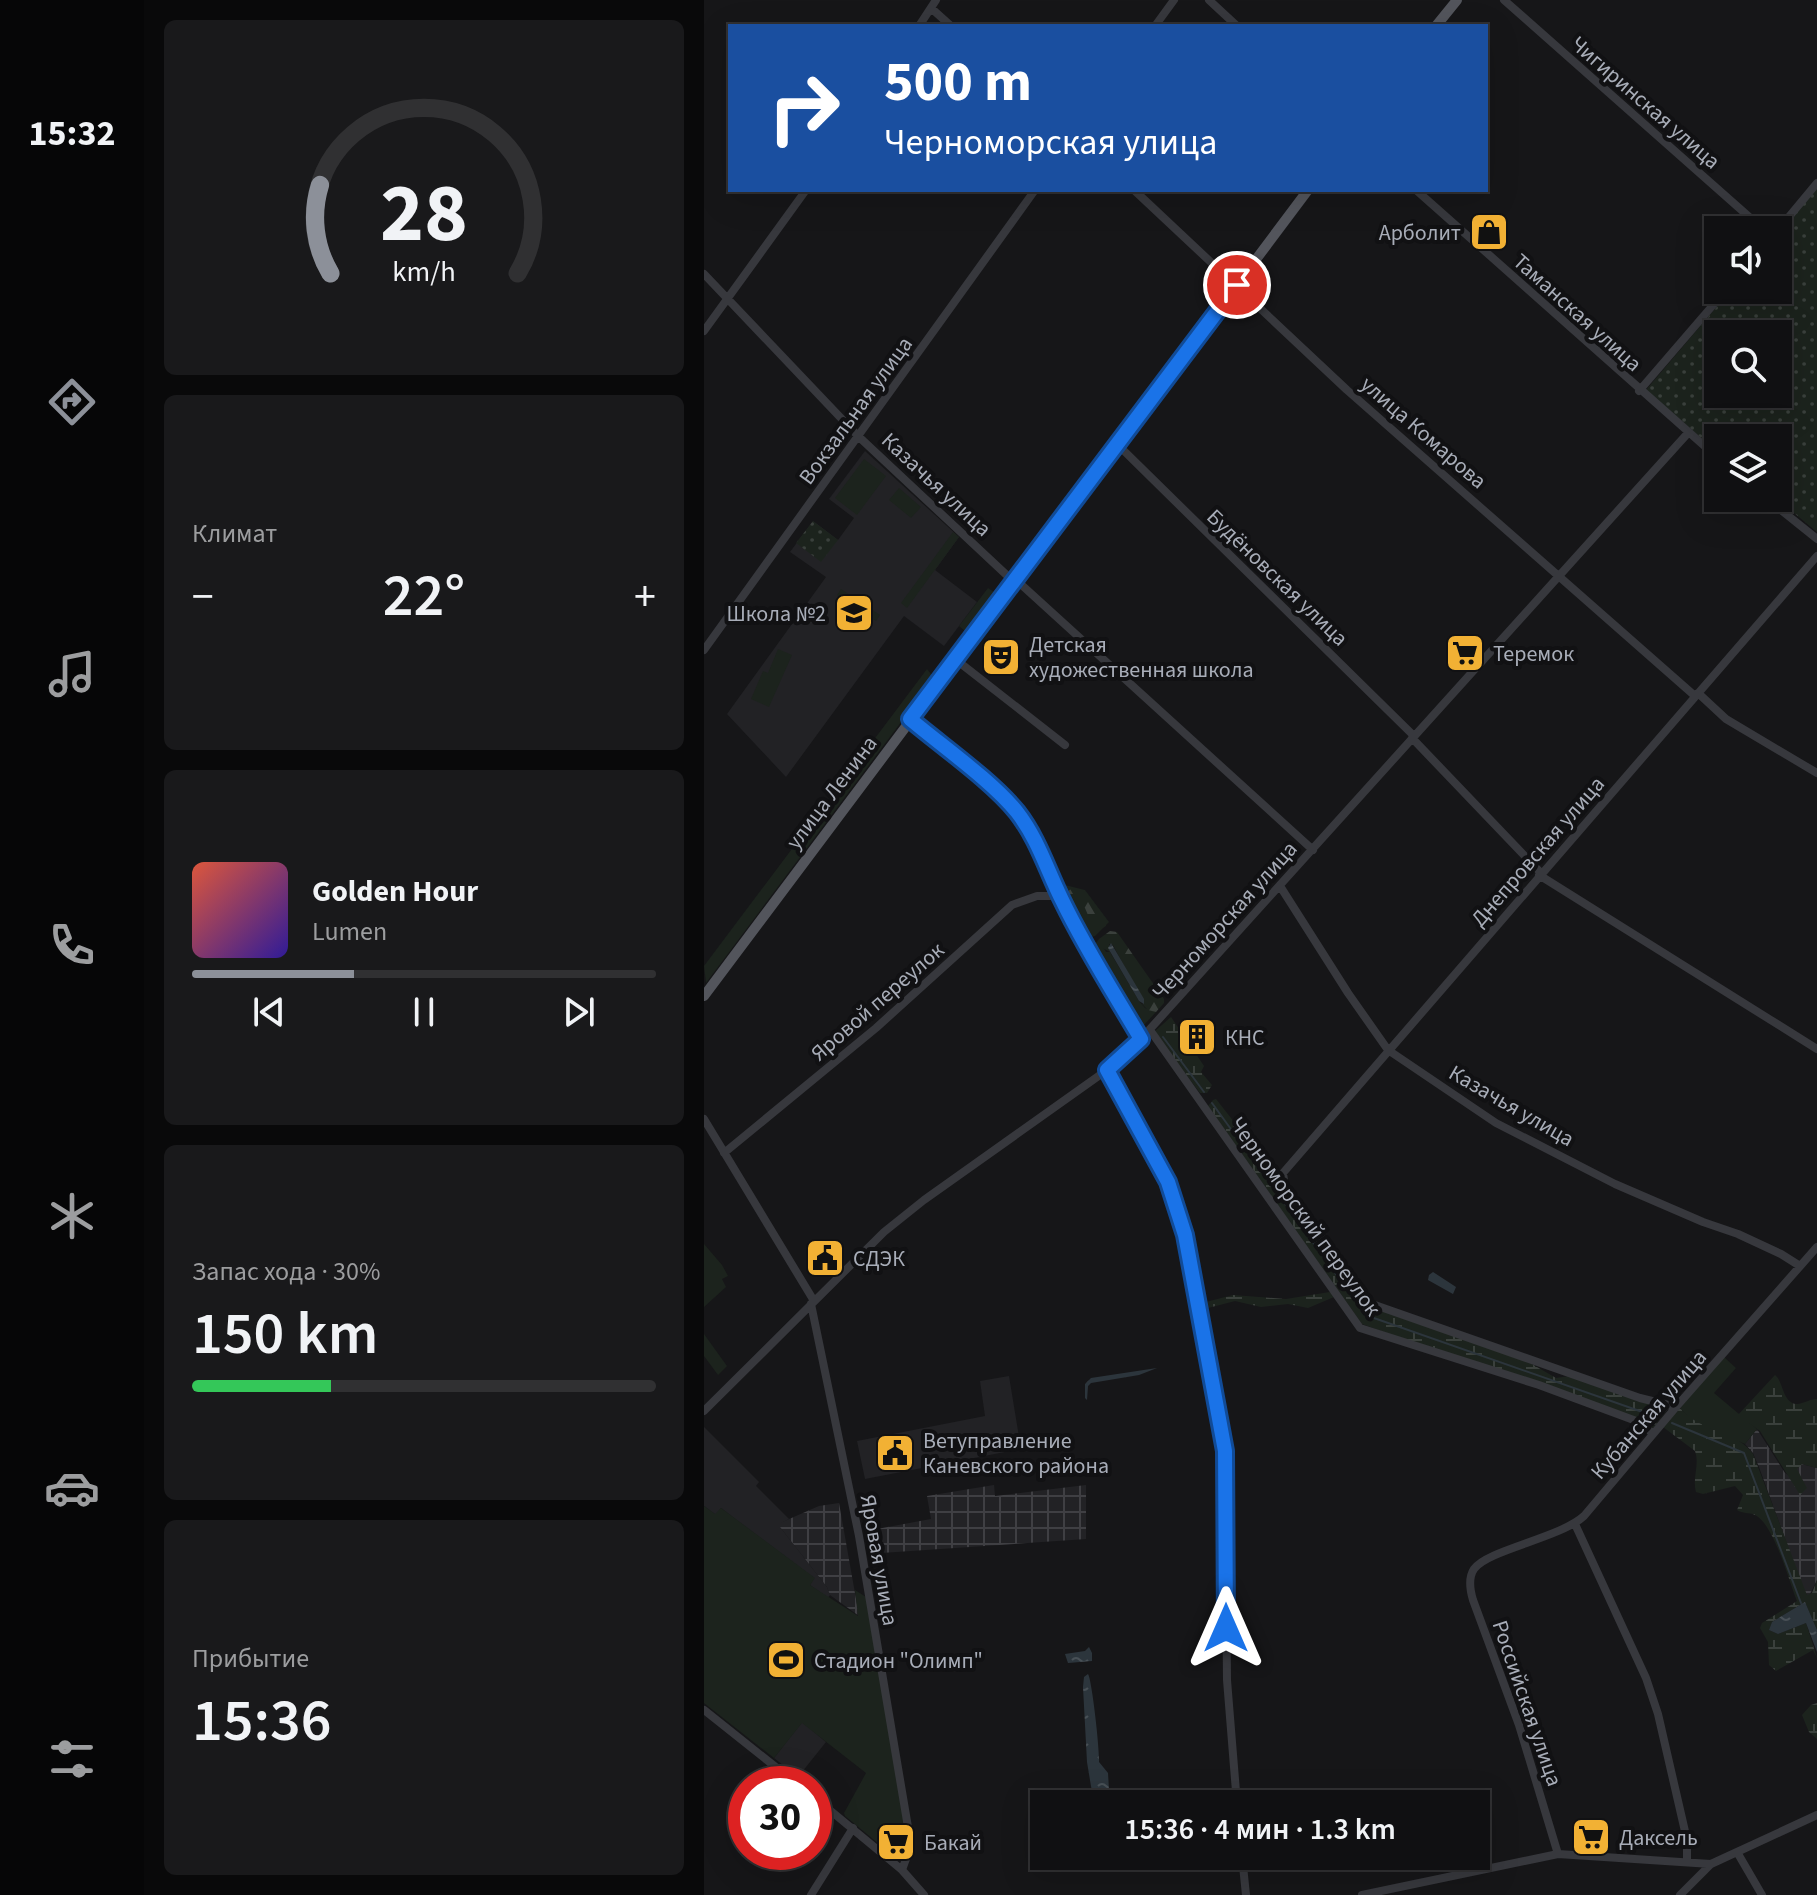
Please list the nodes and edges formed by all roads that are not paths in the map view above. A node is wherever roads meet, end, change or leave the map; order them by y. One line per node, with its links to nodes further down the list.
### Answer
1 (1174, 0): 8 (street)
2 (1209, 0): 9 (street)
3 (1457, 0): 10 (main road)
4 (1504, 0): 17 (street, Чигиринская улица)
5 (933, 3): 6 (street); 7 (street)
6 (920, 24)
7 (949, 24)
8 (1156, 24)
9 (1235, 24)
10 (1438, 24)
11 (1817, 183): 18 (street)
12 (805, 192): 21 (street)
13 (1034, 192): 26 (street, Вокзальная улица)
14 (1136, 192): 20 (street, улица Комарова)
15 (1307, 192): 20 (main road, улица Ленина)
16 (1418, 192): 24 (street, Таманская улица)
17 (1748, 216)
18 (1790, 216)
19 (704, 274): 21 (street, Казачья улица)
20 (1237, 285): 27 (main road, улица Ленина); 32 (street, улица Комарова)
21 (729, 300): 23 (street); 26 (street, Казачья улица)
22 (1714, 304): 24 (street)
23 (704, 331)
24 (1639, 391): 25 (street, Таманская улица)
25 (1688, 433): 28 (street, Таманская улица); 32 (street, Черноморская улица)
26 (858, 436): 33 (street, Казачья улица); 34 (street, Вокзальная улица)
27 (1116, 443): 33 (main road, улица Ленина); 38 (street, Будёновская улица)
28 (1704, 446)
29 (1783, 512): 30 (street)
30 (1817, 539)
31 (1817, 556): 36 (street, Днепровская улица)
32 (1558, 578): 36 (street, улица Комарова); 38 (street, Черноморская улица)
33 (1014, 580): 35 (main road, улица Ленина); 41 (street, Казачья улица)
34 (704, 650)
35 (955, 659): 37 (main road, улица Ленина); 39 (street)
36 (1697, 695): 40 (street, улица Комарова); 42 (street, Днепровская улица)
37 (910, 719): 44 (street); 45 (main road, улица Ленина)
38 (1413, 737): 41 (street, Черноморская улица); 42 (street, Будёновская улица)
39 (1065, 745)
40 (1817, 773)
41 (1313, 850): 43 (street, Черноморская улица)
42 (1540, 874): 48 (street, Будёновская улица); 49 (street, Днепровская улица)
43 (1280, 886): 46 (street, Черноморская улица); 49 (street, Казачья улица)
44 (1060, 896): 47 (street); 52 (street, Яровой переулок)
45 (704, 996)
46 (1150, 1030): 47 (street, Черноморская улица); 58 (street, Черноморский переулок)
47 (1141, 1039): 50 (street, Черноморская улица)
48 (1817, 1049)
49 (1388, 1050): 54 (street, Казачья улица); 56 (street, Днепровская улица)
50 (1107, 1070): 55 (street, Черноморская улица); 63 (street)
51 (704, 1119): 52 (street, Яровая улица)
52 (724, 1153): 55 (street, Яровая улица)
53 (1817, 1248): 54 (street, Кубанская улица)
54 (1800, 1266): 56 (street, Кубанская улица)
55 (813, 1302): 57 (street, Черноморская улица); 71 (street, Яровая улица)
56 (1676, 1407): 58 (street, Кубанская улица)
57 (704, 1411)
58 (1653, 1434): 59 (street, Кубанская улица)
59 (1575, 1524): 60 (street, Кубанская улица); 69 (street)
60 (1478, 1565): 68 (street, Российская улица)
61 (704, 1710): 62 (street)
62 (774, 1766)
63 (1236, 1790)
64 (832, 1811): 66 (street)
65 (1817, 1815): 67 (street)
66 (853, 1828): 71 (street); 73 (street)
67 (1737, 1852): 70 (street); 78 (street)
68 (1558, 1854): 69 (street); 76 (street)
69 (1687, 1862): 70 (street)
70 (1711, 1864): 77 (street)
71 (902, 1870): 74 (street)
72 (1243, 1870): 75 (street)
73 (811, 1895)
74 (924, 1895)
75 (1246, 1895)
76 (1362, 1895)
77 (1680, 1895)
78 (1762, 1895)

